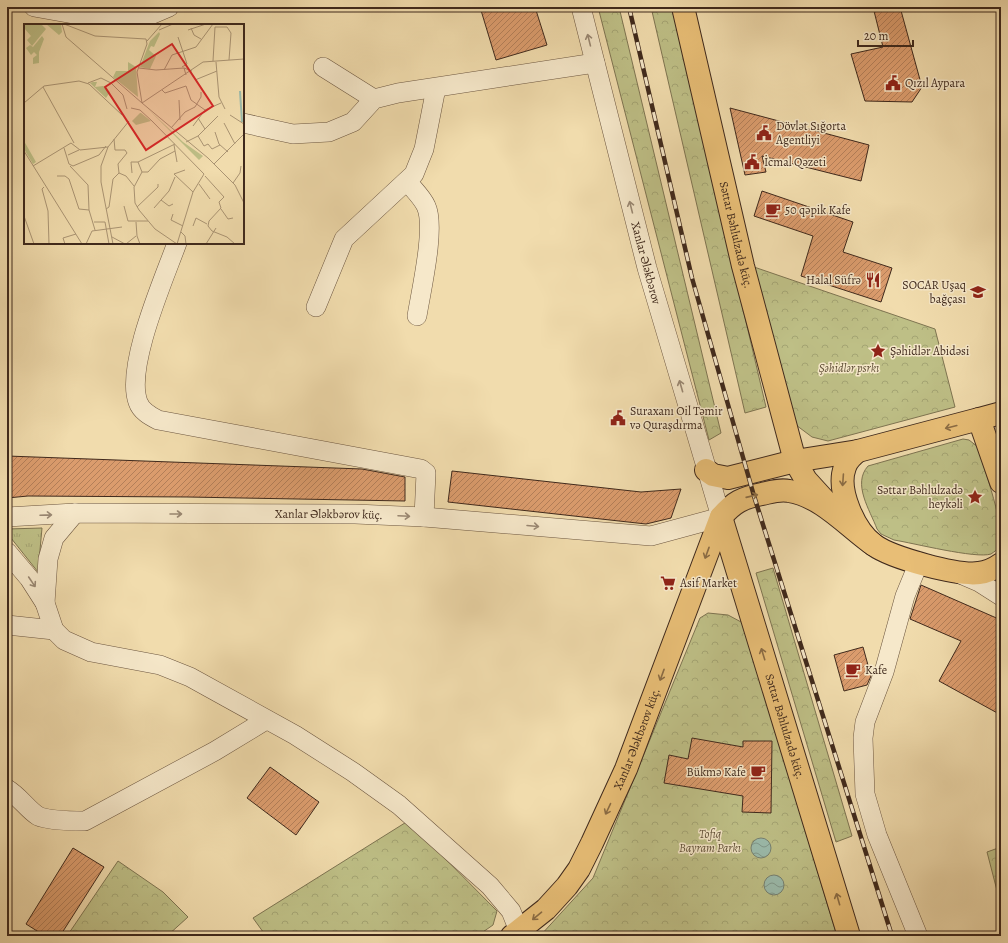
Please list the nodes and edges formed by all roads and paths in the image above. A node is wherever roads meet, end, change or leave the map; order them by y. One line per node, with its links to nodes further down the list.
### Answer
1 (34, 7): 5 (street)
2 (169, 7): 5 (street)
3 (581, 7): 6 (street, Xanlar Ələkbərov, one-way to 3)
4 (683, 7): 18 (main road, Səttar Bəhlulzadə küç.)
5 (107, 23)
6 (595, 63): 8 (street); 19 (street, Xanlar Ələkbərov, one-way to 6)
7 (323, 67): 9 (street)
8 (436, 88): 9 (street); 11 (street)
9 (374, 99): 10 (street)
10 (244, 123)
11 (407, 181): 13 (street); 14 (street)
12 (177, 244): 23 (street)
13 (316, 307)
14 (417, 316)
15 (1001, 413): 16 (main road)
16 (979, 419): 17 (main road, one-way to 17); 20 (main road)
17 (858, 451): 18 (main road); 25 (main road, one-way to 25)
18 (795, 461): 19 (main road); 25 (main road, Səttar Bəhlulzadə küç.)
19 (706, 470): 24 (street, Xanlar Ələkbərov)
20 (1001, 482)
21 (74, 514): 22 (street, Xanlar Ələkbərov küç., one-way to 21); 23 (street, Xanlar Ələkbərov küç., one-way to 23); 31 (street)
22 (7, 517)
23 (424, 517): 24 (street, Xanlar Ələkbərov küç., one-way to 24)
24 (721, 517): 25 (main road, one-way to 25); 36 (main road, Xanlar Ələkbərov küç., one-way to 36); 37 (main road, Səttar Bəhlulzadə küç., one-way to 24)
25 (874, 545): 27 (main road)
26 (7, 552): 31 (street, one-way to 31)
27 (919, 562): 29 (main road); 38 (street)
28 (1001, 564): 29 (main road)
29 (958, 573): 30 (street)
30 (1001, 596)
31 (45, 603): 33 (street)
32 (7, 625): 33 (street)
33 (54, 630): 34 (street)
34 (266, 720): 35 (street); 36 (street)
35 (7, 789)
36 (516, 933)
37 (849, 936)
38 (918, 936)

